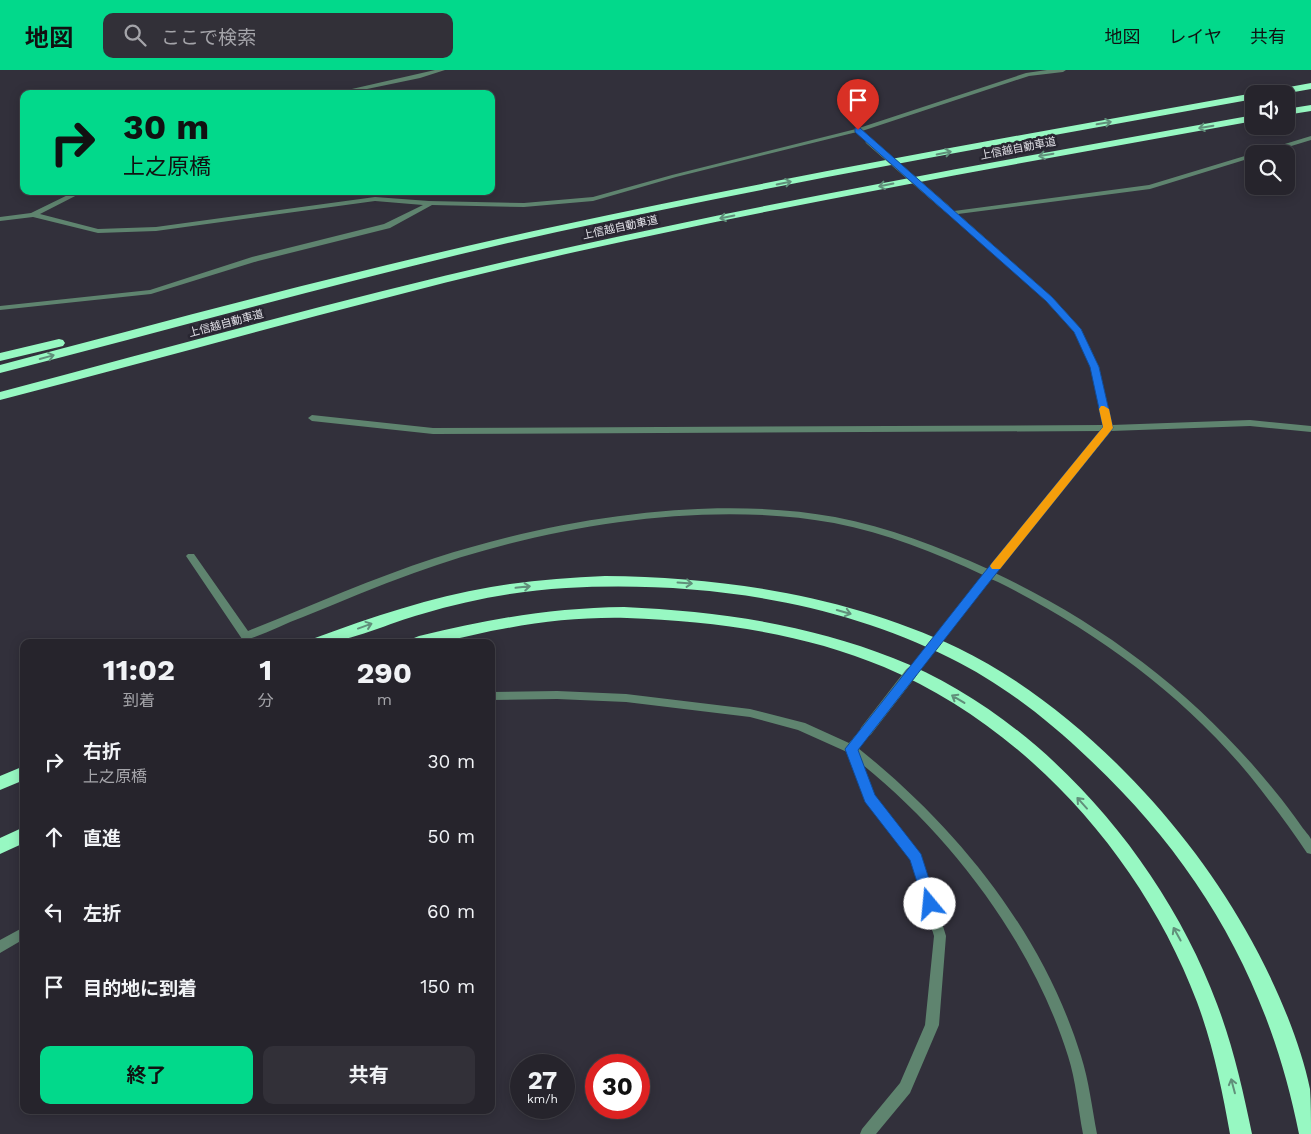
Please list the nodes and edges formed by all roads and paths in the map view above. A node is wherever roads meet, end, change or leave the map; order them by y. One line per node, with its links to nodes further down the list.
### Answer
1 (442, 70): 5 (street)
2 (1063, 70): 10 (street)
3 (1311, 86): 4 (highway)
4 (1295, 89)
5 (352, 90)
6 (1245, 98): 19 (highway, 上信越自動車道, one-way to 6)
7 (1311, 108): 8 (highway)
8 (1295, 111)
9 (1245, 120): 21 (highway, 上信越自動車道, one-way to 21)
10 (858, 130): 15 (street); 16 (street, bridge)
11 (1311, 138): 12 (street)
12 (1286, 145)
13 (1245, 157): 16 (street)
14 (74, 195): 17 (street)
15 (430, 204): 17 (street); 20 (street)
16 (949, 210): 27 (street)
17 (33, 215): 18 (street)
18 (0, 219)
19 (554, 230): 22 (highway); 23 (highway, 上信越自動車道, one-way to 19)
20 (0, 308)
21 (190, 345): 24 (highway, 上信越自動車道); 25 (highway)
22 (0, 357)
23 (0, 369)
24 (0, 396)
25 (0, 404)
26 (312, 418): 27 (street)
27 (1108, 428): 28 (street); 30 (street)
28 (1311, 428)
29 (191, 556): 30 (street)
30 (986, 578): 34 (street, bridge); 39 (street)
31 (328, 639): 45 (highway, one-way to 45)
32 (431, 639): 44 (highway, one-way to 32)
33 (495, 696): 34 (street)
34 (851, 749): 42 (street); 43 (street)
35 (20, 775): 36 (highway)
36 (0, 783)
37 (20, 836): 38 (highway)
38 (0, 847)
39 (1311, 849)
40 (20, 934): 41 (street)
41 (0, 947)
42 (867, 1134)
43 (1090, 1134)
44 (1242, 1134)
45 (1310, 1134)

